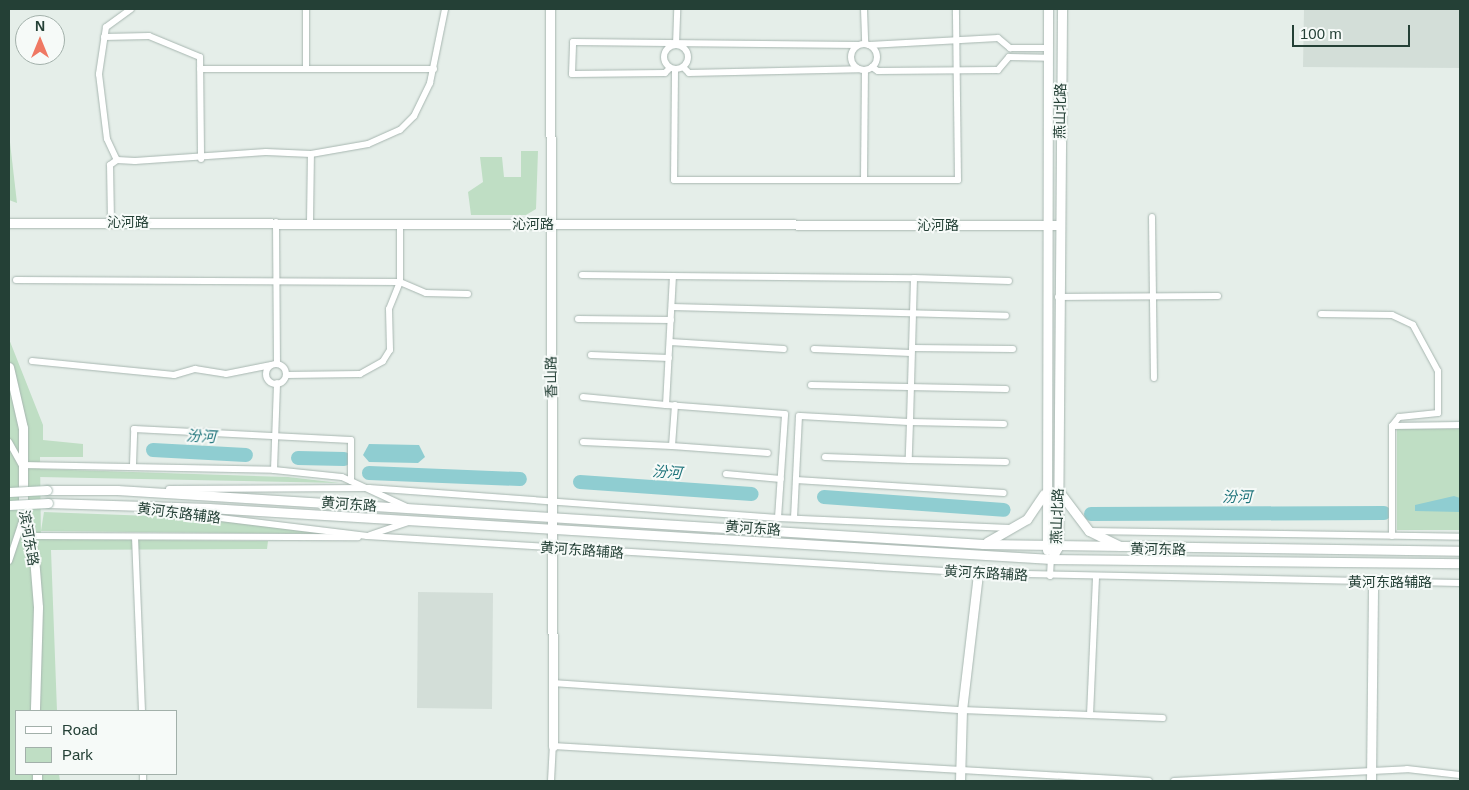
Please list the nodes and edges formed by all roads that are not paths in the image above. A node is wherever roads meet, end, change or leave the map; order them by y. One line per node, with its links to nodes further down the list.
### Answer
1 (131, 9): 10 (street)
2 (306, 9): 19 (street)
3 (445, 9): 16 (street)
4 (550, 9): 33 (street, 香山路)
5 (677, 9): 13 (street)
6 (864, 9): 12 (street)
7 (956, 9): 11 (street)
8 (1048, 9): 14 (street, 燕山北路)
9 (1062, 9): 35 (street, 燕山北路)
10 (104, 37): 18 (street); 25 (street)
11 (957, 38): 12 (street); 14 (street); 22 (street)
12 (864, 44): 13 (street); 21 (street); 21 (street)
13 (676, 45): 17 (street); 20 (street); 20 (street)
14 (1048, 48): 15 (street, 燕山北路)
15 (1048, 58): 22 (street); 34 (street, 燕山北路)
16 (434, 68): 19 (street); 23 (street)
17 (684, 68): 20 (street); 21 (street)
18 (200, 69): 19 (street); 24 (street)
19 (306, 69)
20 (673, 69): 26 (street)
21 (865, 69): 22 (street); 26 (street)
22 (957, 70): 26 (street)
23 (311, 154): 24 (street); 30 (street)
24 (201, 159): 25 (street)
25 (117, 160): 28 (street)
26 (864, 180)
27 (1152, 216): 44 (street)
28 (111, 222): 29 (street, 沁河路); 31 (street, 沁河路)
29 (276, 222): 30 (street, 沁河路); 40 (street)
30 (310, 222): 32 (street, 沁河路)
31 (9, 223)
32 (400, 223): 33 (street, 沁河路); 42 (street)
33 (550, 224): 34 (street, 沁河路); 97 (street, 香山路)
34 (1045, 225): 35 (street, 沁河路); 92 (street, 燕山北路)
35 (1058, 226): 46 (street, 燕山北路)
36 (582, 274): 37 (street)
37 (673, 276): 38 (street); 47 (street)
38 (914, 278): 41 (street); 48 (street)
39 (16, 280): 40 (street)
40 (276, 281): 42 (street); 61 (street)
41 (1009, 281)
42 (400, 282): 43 (street); 63 (street)
43 (468, 294)
44 (1153, 296): 45 (street); 46 (street); 64 (street)
45 (1218, 296)
46 (1058, 297): 94 (street, 燕山北路)
47 (672, 307): 48 (street); 52 (street)
48 (912, 313): 50 (street); 57 (street)
49 (1322, 314): 75 (street)
50 (1006, 316)
51 (578, 318): 52 (street)
52 (671, 320): 53 (street)
53 (670, 342): 54 (street); 59 (street)
54 (784, 349)
55 (814, 349): 57 (street)
56 (1013, 349): 57 (street)
57 (912, 350): 67 (street)
58 (591, 355): 59 (street)
59 (669, 358): 70 (street)
60 (32, 361): 61 (street)
61 (274, 365): 63 (street); 65 (street)
62 (9, 367): 84 (street, 滨河东路)
63 (286, 375): 65 (street)
64 (1154, 378)
65 (277, 384): 76 (street)
66 (811, 384): 67 (street)
67 (911, 389): 68 (street); 72 (street)
68 (1006, 389)
69 (584, 397): 70 (street)
70 (666, 405): 71 (street)
71 (675, 405): 79 (street); 88 (street)
72 (910, 422): 73 (street); 82 (street); 90 (street)
73 (1004, 424)
74 (1460, 425): 75 (street)
75 (1392, 426): 111 (street)
76 (276, 438): 85 (street); 86 (street); 89 (street)
77 (9, 442): 84 (street)
78 (583, 442): 79 (street)
79 (672, 446): 80 (street)
80 (768, 452)
81 (824, 457): 82 (street)
82 (909, 460): 83 (street)
83 (1006, 462)
84 (22, 465): 85 (street); 104 (street, 滨河东路)
85 (133, 465): 86 (street)
86 (274, 470): 89 (street)
87 (726, 474): 88 (street)
88 (781, 479): 102 (street)
89 (351, 480): 91 (street)
90 (796, 480): 96 (street); 103 (street)
91 (369, 488): 93 (street, 黄河东路辅路); 97 (street, 黄河东路辅路); 100 (street)
92 (1046, 489): 106 (street); 115 (street, 燕山北路)
93 (117, 490): 95 (street, 黄河东路, bridge); 100 (street, 黄河东路)
94 (1058, 490): 107 (street); 117 (street, 燕山北路)
95 (9, 492)
96 (1004, 493)
97 (552, 503): 101 (street, 香山路); 102 (street, 黄河东路辅路)
98 (9, 505): 99 (street, 黄河东路, bridge)
99 (114, 505): 105 (street, 黄河东路); 110 (street, 黄河东路辅路)
100 (408, 507): 101 (street, 黄河东路)
101 (552, 515): 108 (street, 香山路); 114 (street, 黄河东路)
102 (778, 518): 103 (street, 黄河东路辅路)
103 (794, 518): 106 (street, 黄河东路辅路)
104 (23, 519): 109 (street, 滨河东路); 121 (street)
105 (408, 522): 108 (street, 黄河东路); 110 (street)
106 (1014, 528): 114 (street)
107 (1088, 531): 111 (street); 118 (street)
108 (552, 532): 116 (street, 香山路); 120 (street, 黄河东路)
109 (29, 536): 113 (street); 129 (street, 滨河东路)
110 (367, 536): 113 (street); 116 (street, 黄河东路辅路)
111 (1392, 536): 112 (street)
112 (1460, 537)
113 (136, 538): 130 (street)
114 (983, 544): 115 (street, 黄河东路)
115 (1045, 546): 117 (street, 黄河东路); 120 (street, 燕山北路)
116 (552, 547): 123 (street, 黄河东路辅路); 128 (street, 香山路)
117 (1058, 547): 118 (street, 黄河东路); 120 (street, 燕山北路)
118 (1125, 548): 119 (street, 黄河东路)
119 (1460, 551)
120 (1051, 559): 122 (street, 黄河东路); 124 (street)
121 (9, 561)
122 (1460, 563)
123 (978, 573): 124 (street, 黄河东路辅路); 131 (street)
124 (1050, 576): 125 (street, 黄河东路辅路)
125 (1096, 577): 126 (street, 黄河东路辅路); 132 (street)
126 (1373, 582): 127 (street, 黄河东路辅路); 135 (street)
127 (1460, 583)
128 (552, 683): 131 (street); 134 (street, 香山路)
129 (35, 710)
130 (142, 710)
131 (962, 710): 132 (street); 137 (street)
132 (1090, 715): 133 (street)
133 (1163, 718)
134 (553, 746): 137 (street); 138 (street)
135 (1371, 771): 136 (street); 140 (street); 141 (street)
136 (1460, 775)
137 (960, 776): 139 (street)
138 (551, 781)
139 (1149, 781)
140 (1174, 781)
141 (1371, 781)

